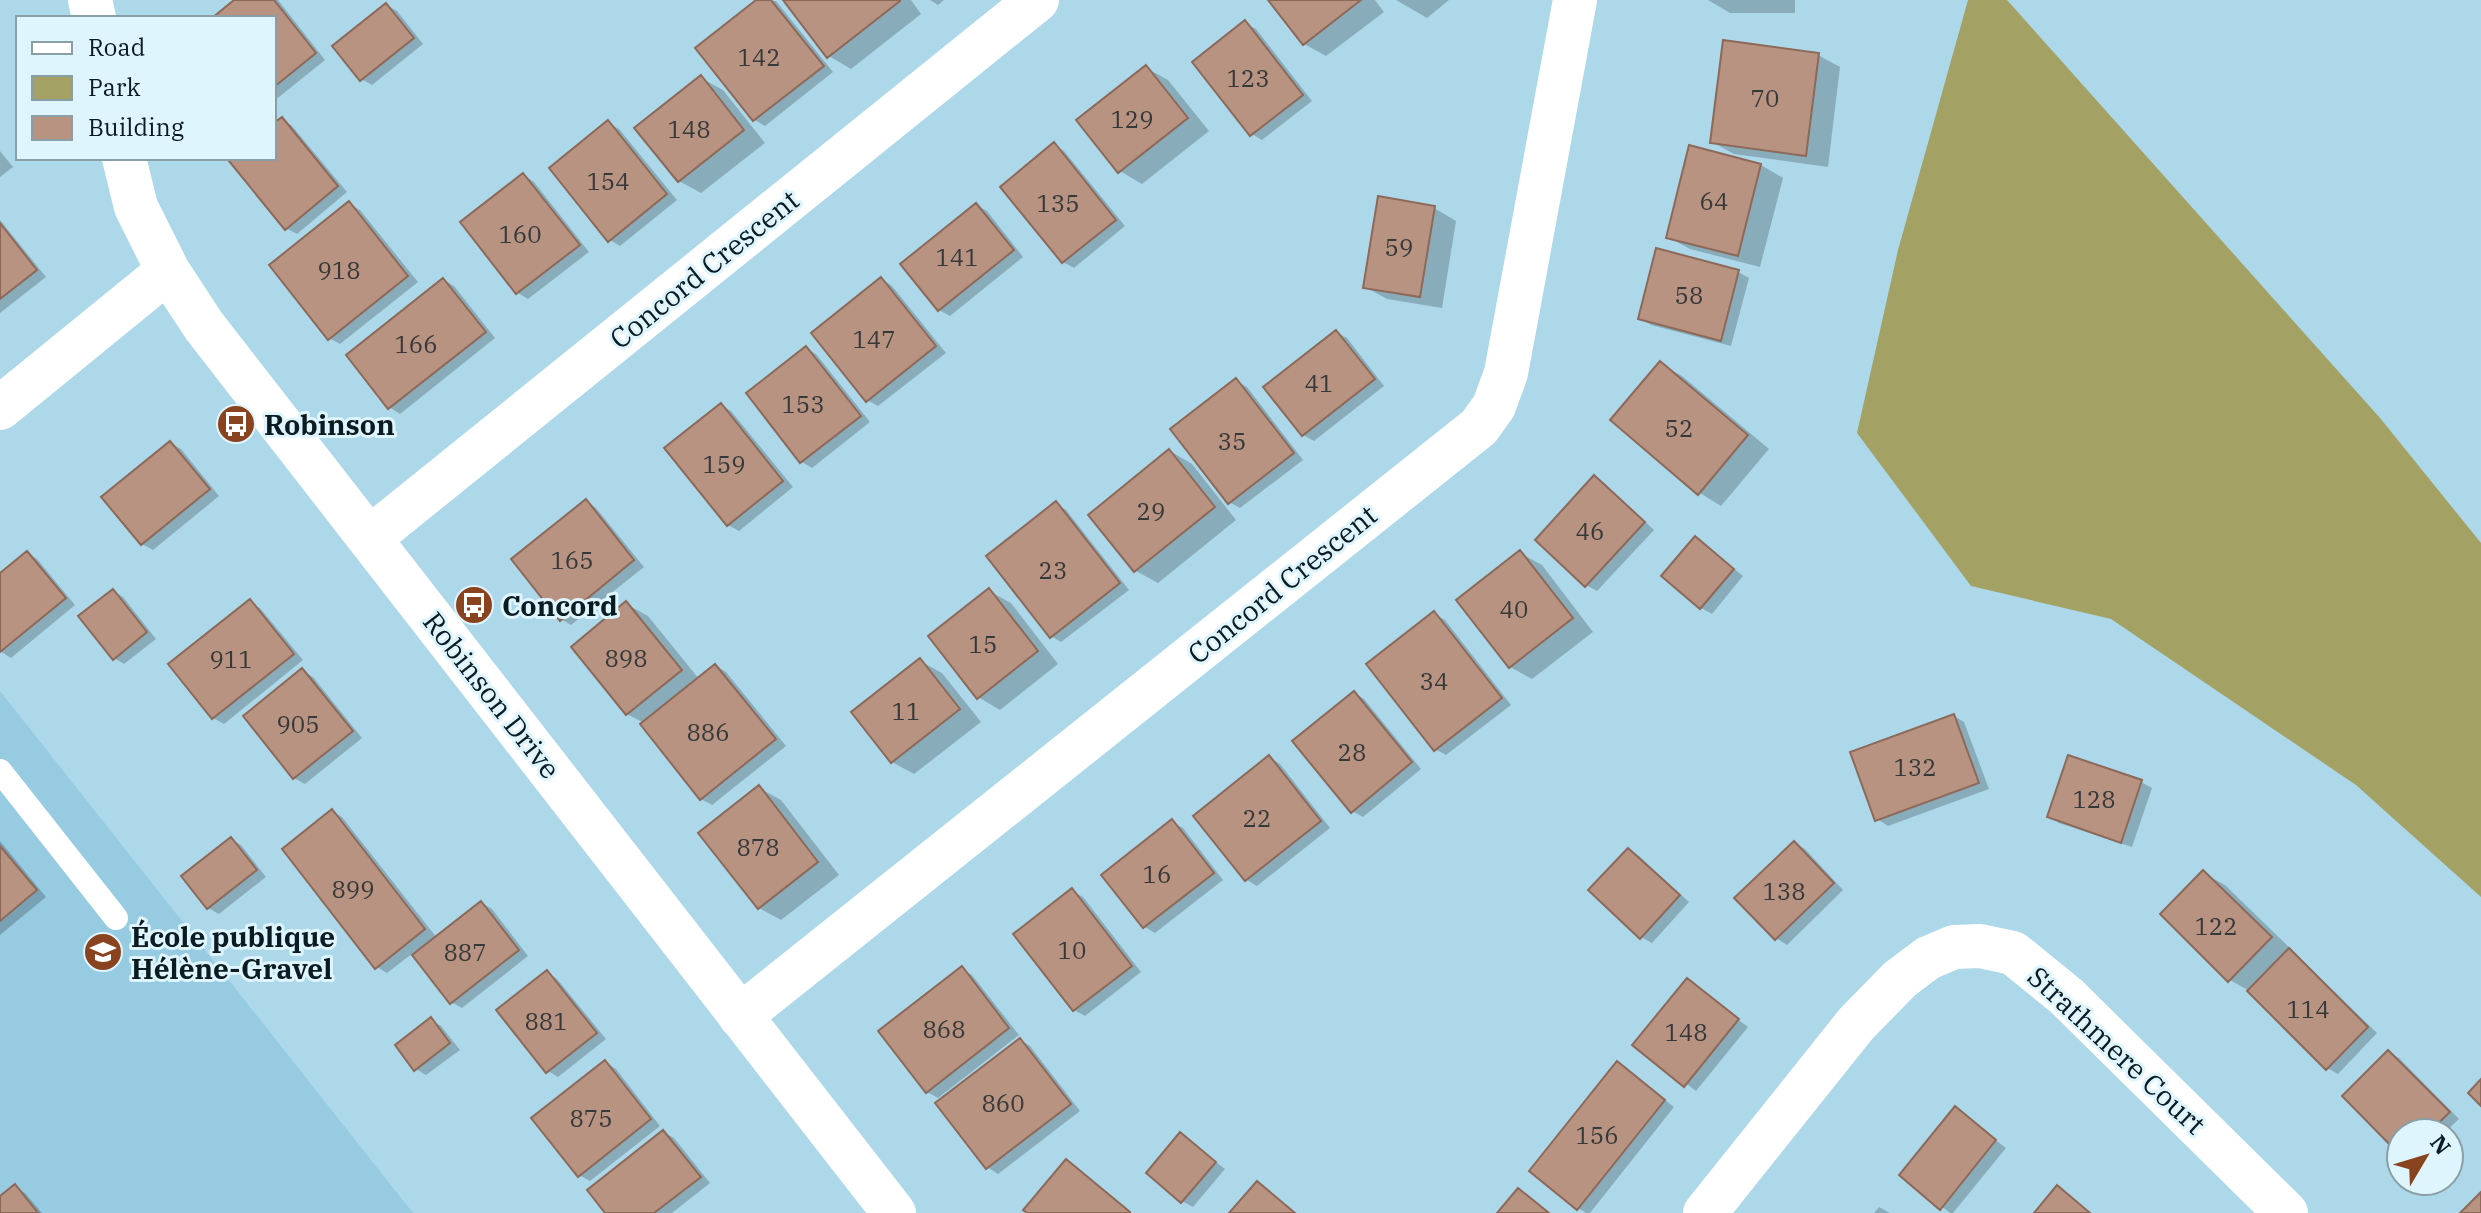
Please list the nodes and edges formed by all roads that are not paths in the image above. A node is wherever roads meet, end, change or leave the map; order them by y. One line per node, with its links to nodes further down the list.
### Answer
1 (1037, 0): 6 (street, Concord Crescent)
2 (1575, 0): 9 (street, Concord Crescent)
3 (124, 160): 4 (street, Robinson Drive)
4 (168, 271): 5 (street); 6 (street, Robinson Drive)
5 (0, 408)
6 (371, 537): 9 (street, Robinson Drive)
7 (0, 771): 8 (lane)
8 (116, 918)
9 (740, 1016): 10 (street, Robinson Drive)
10 (894, 1213)
11 (1705, 1213): 12 (street, Strathmere Court)
12 (2286, 1213)

